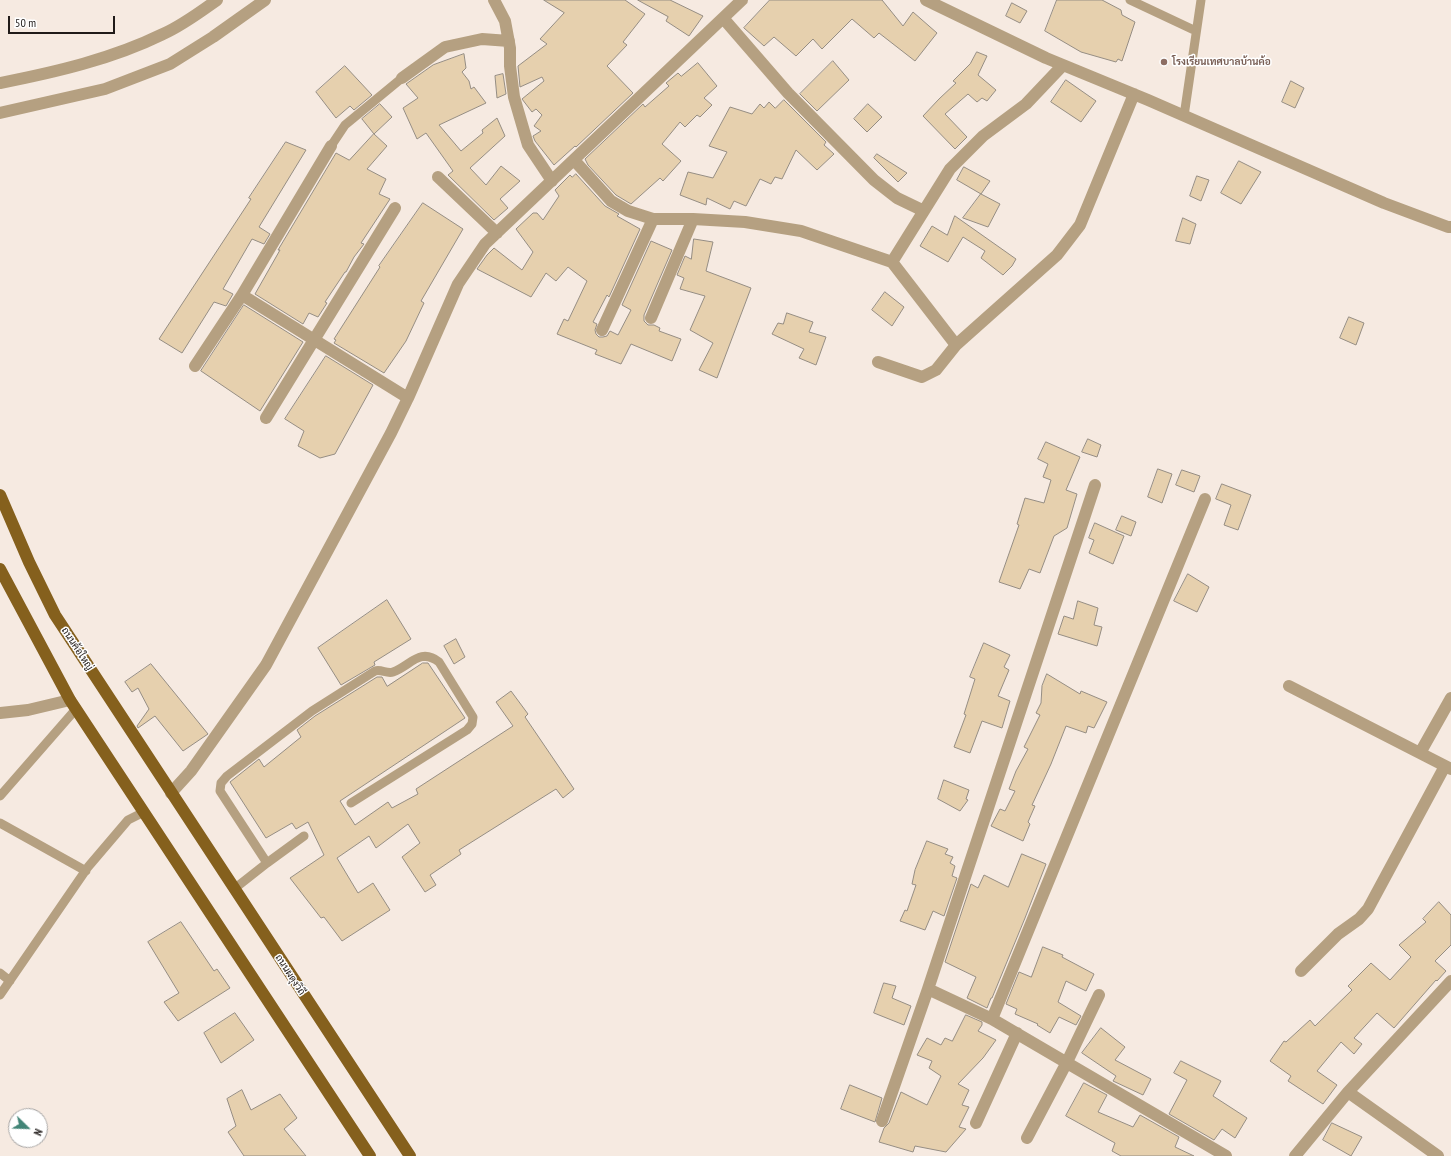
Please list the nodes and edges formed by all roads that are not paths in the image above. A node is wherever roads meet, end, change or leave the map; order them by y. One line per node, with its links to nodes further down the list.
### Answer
1 (218, 0): 13 (street)
2 (265, 0): 15 (street)
3 (494, 0): 10 (street)
4 (742, 0): 8 (street)
5 (926, 0): 11 (street)
6 (1130, 0): 9 (lane)
7 (1201, 0): 9 (lane)
8 (723, 18): 18 (street); 22 (street)
9 (1196, 31): 16 (lane)
10 (508, 41): 12 (street); 20 (street)
11 (1063, 65): 14 (street); 22 (street)
12 (402, 78): 17 (lane)
13 (0, 82)
14 (1134, 94): 16 (street); 32 (street)
15 (0, 114)
16 (1184, 116): 25 (street)
17 (331, 146): 28 (street)
18 (574, 160): 20 (street); 23 (street)
19 (438, 177): 26 (street)
20 (552, 181): 26 (street)
21 (395, 208): 31 (street)
22 (924, 211): 27 (street)
23 (653, 219): 24 (street); 30 (street)
24 (693, 219): 27 (street); 29 (street)
25 (1451, 228)
26 (496, 233): 35 (street)
27 (892, 262): 32 (street)
28 (242, 295): 31 (street); 34 (street)
29 (651, 318)
30 (602, 330)
31 (314, 340): 35 (street); 36 (street)
32 (956, 345): 33 (street)
33 (878, 362)
34 (195, 366)
35 (408, 398): 47 (street)
36 (266, 418)
37 (1095, 485): 60 (street)
38 (0, 495): 47 (main road, ถนนค้อใหญ่)
39 (1205, 499): 63 (street)
40 (0, 569): 43 (main road)
41 (1289, 686): 45 (street)
42 (1451, 698): 45 (street)
43 (73, 704): 44 (street); 48 (lane); 50 (main road)
44 (0, 712)
45 (1420, 753): 46 (street)
46 (1448, 768): 56 (street)
47 (171, 793): 55 (main road, ถนนผดุงวิถี)
48 (0, 796)
49 (351, 803): 53 (lane)
50 (144, 812): 54 (lane); 70 (main road)
51 (0, 823): 54 (lane)
52 (304, 836): 53 (lane)
53 (267, 863): 55 (lane)
54 (86, 871): 58 (lane)
55 (234, 889): 71 (main road, ถนนผดุงวิถี)
56 (1301, 971)
57 (0, 973): 58 (lane)
58 (10, 980): 61 (lane)
59 (1451, 981): 66 (street)
60 (928, 989): 63 (street); 67 (street)
61 (0, 995)
62 (1100, 995): 65 (street)
63 (992, 1019): 64 (street)
64 (1017, 1033): 65 (street); 68 (street)
65 (1067, 1062): 69 (street); 72 (street)
66 (1348, 1092): 73 (street); 74 (street)
67 (882, 1121)
68 (976, 1123)
69 (1027, 1138)
70 (370, 1156)
71 (410, 1156)
72 (1226, 1156)
73 (1295, 1156)
74 (1438, 1156)

